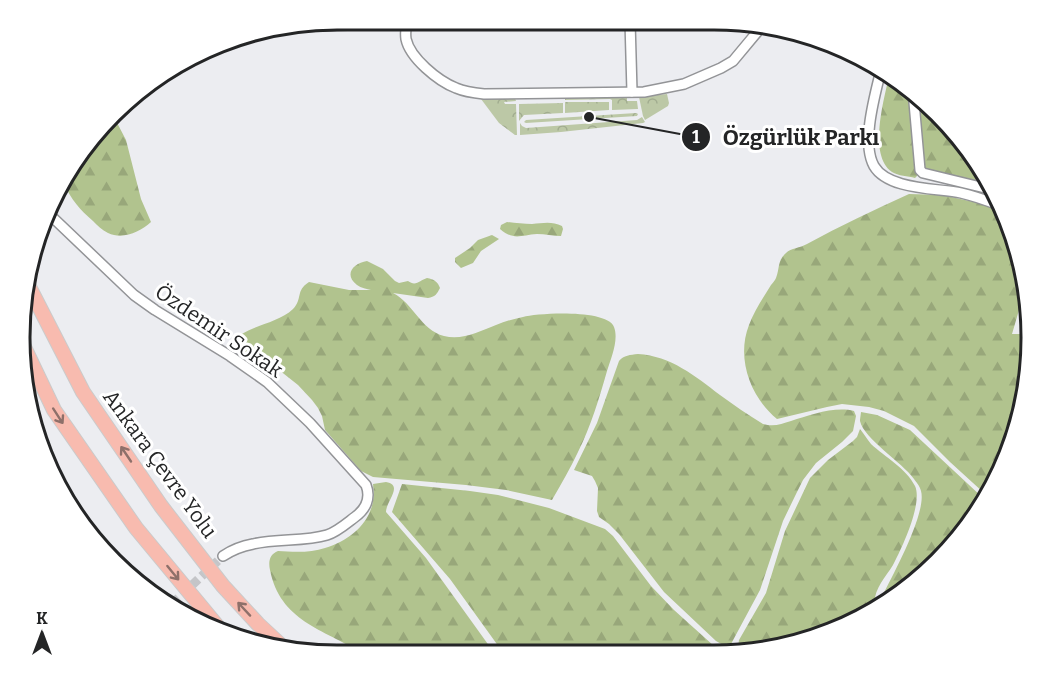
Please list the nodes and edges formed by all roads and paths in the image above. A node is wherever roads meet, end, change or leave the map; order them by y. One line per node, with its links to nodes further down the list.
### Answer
1 (406, 30): 5 (street)
2 (630, 30): 5 (street)
3 (756, 33): 5 (street)
4 (878, 78): 8 (street)
5 (632, 92)
6 (914, 104): 7 (street)
7 (981, 185)
8 (990, 202)
9 (54, 218): 12 (street, Özdemir Sokak)
10 (33, 295): 14 (highway, Ankara Çevre Yolu, one-way to 10)
11 (31, 363): 13 (highway, one-way to 13)
12 (223, 556)
13 (210, 617)
14 (273, 638)

